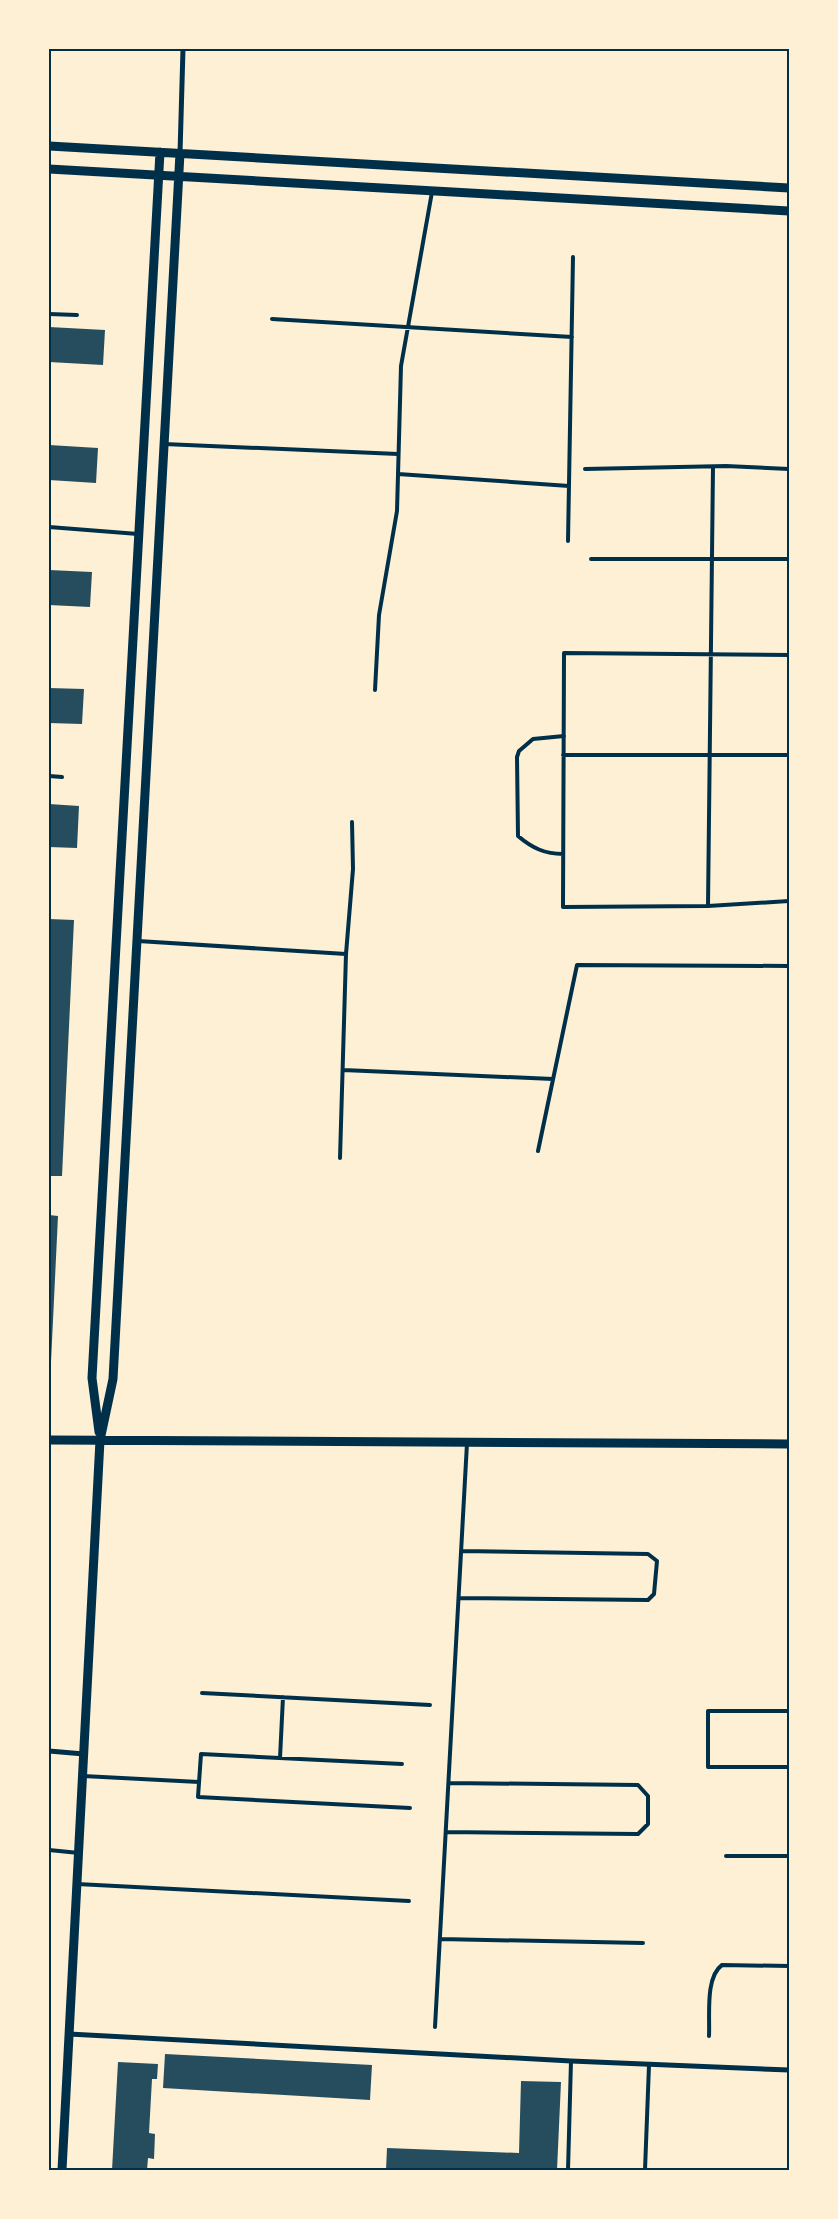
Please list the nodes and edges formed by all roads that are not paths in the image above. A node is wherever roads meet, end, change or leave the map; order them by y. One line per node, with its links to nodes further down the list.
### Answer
1 (183, 49): 4 (street)
2 (49, 146): 3 (street)
3 (160, 152): 4 (street); 6 (street)
4 (180, 153): 7 (street); 8 (street)
5 (49, 169): 6 (street)
6 (158, 175): 7 (street); 25 (street)
7 (179, 176): 9 (street); 17 (street)
8 (789, 188)
9 (433, 191): 10 (street); 15 (lane)
10 (789, 211)
11 (574, 258): 16 (lane)
12 (49, 314): 13 (lane)
13 (77, 316)
14 (272, 319): 15 (lane)
15 (407, 327): 16 (lane); 18 (lane)
16 (572, 337): 23 (lane)
17 (164, 444): 18 (lane); 43 (street)
18 (398, 454): 22 (lane)
19 (713, 467): 20 (lane); 21 (lane); 28 (lane)
20 (585, 469)
21 (789, 469)
22 (398, 474): 23 (lane); 32 (lane)
23 (569, 486): 26 (lane)
24 (49, 527): 25 (lane)
25 (138, 534): 51 (street)
26 (568, 541)
27 (591, 558): 28 (lane)
28 (712, 559): 29 (lane); 30 (lane)
29 (789, 559)
30 (711, 654): 31 (lane); 33 (lane); 35 (lane)
31 (789, 655)
32 (375, 690)
33 (564, 736): 34 (lane); 40 (lane)
34 (564, 755): 35 (lane); 40 (lane)
35 (709, 755): 36 (lane); 42 (lane)
36 (789, 755)
37 (49, 776): 38 (lane)
38 (62, 777)
39 (352, 822): 44 (lane)
40 (563, 854): 42 (lane)
41 (789, 901): 42 (lane)
42 (708, 906)
43 (136, 941): 44 (lane); 51 (street)
44 (346, 954): 46 (lane)
45 (789, 966): 47 (lane)
46 (343, 1070): 47 (lane); 49 (lane)
47 (553, 1079): 48 (lane)
48 (538, 1151)
49 (340, 1158)
50 (49, 1440): 51 (street)
51 (100, 1440): 52 (street); 61 (street)
52 (467, 1442): 53 (street); 54 (lane)
53 (789, 1444)
54 (461, 1551): 55 (lane); 55 (lane)
55 (459, 1598): 67 (lane)
56 (202, 1693): 57 (lane)
57 (283, 1697): 58 (lane); 62 (lane)
58 (430, 1704)
59 (789, 1711): 64 (lane)
60 (49, 1751): 61 (street)
61 (84, 1754): 65 (street)
62 (280, 1758): 63 (lane); 66 (lane)
63 (402, 1764)
64 (789, 1768)
65 (83, 1776): 66 (lane); 71 (street)
66 (199, 1782): 68 (lane)
67 (449, 1783): 69 (lane); 69 (lane)
68 (410, 1808)
69 (446, 1832): 76 (lane)
70 (49, 1850): 71 (lane)
71 (79, 1853): 74 (street)
72 (726, 1856): 73 (lane)
73 (789, 1856)
74 (77, 1884): 75 (lane); 80 (street)
75 (409, 1901)
76 (440, 1939): 77 (lane); 79 (lane)
77 (643, 1943)
78 (789, 1966): 81 (lane)
79 (435, 2027)
80 (69, 2034): 82 (street); 85 (street)
81 (709, 2036)
82 (571, 2061): 83 (street); 86 (lane)
83 (649, 2065): 84 (street); 87 (lane)
84 (789, 2070)
85 (62, 2170)
86 (568, 2170)
87 (645, 2170)

